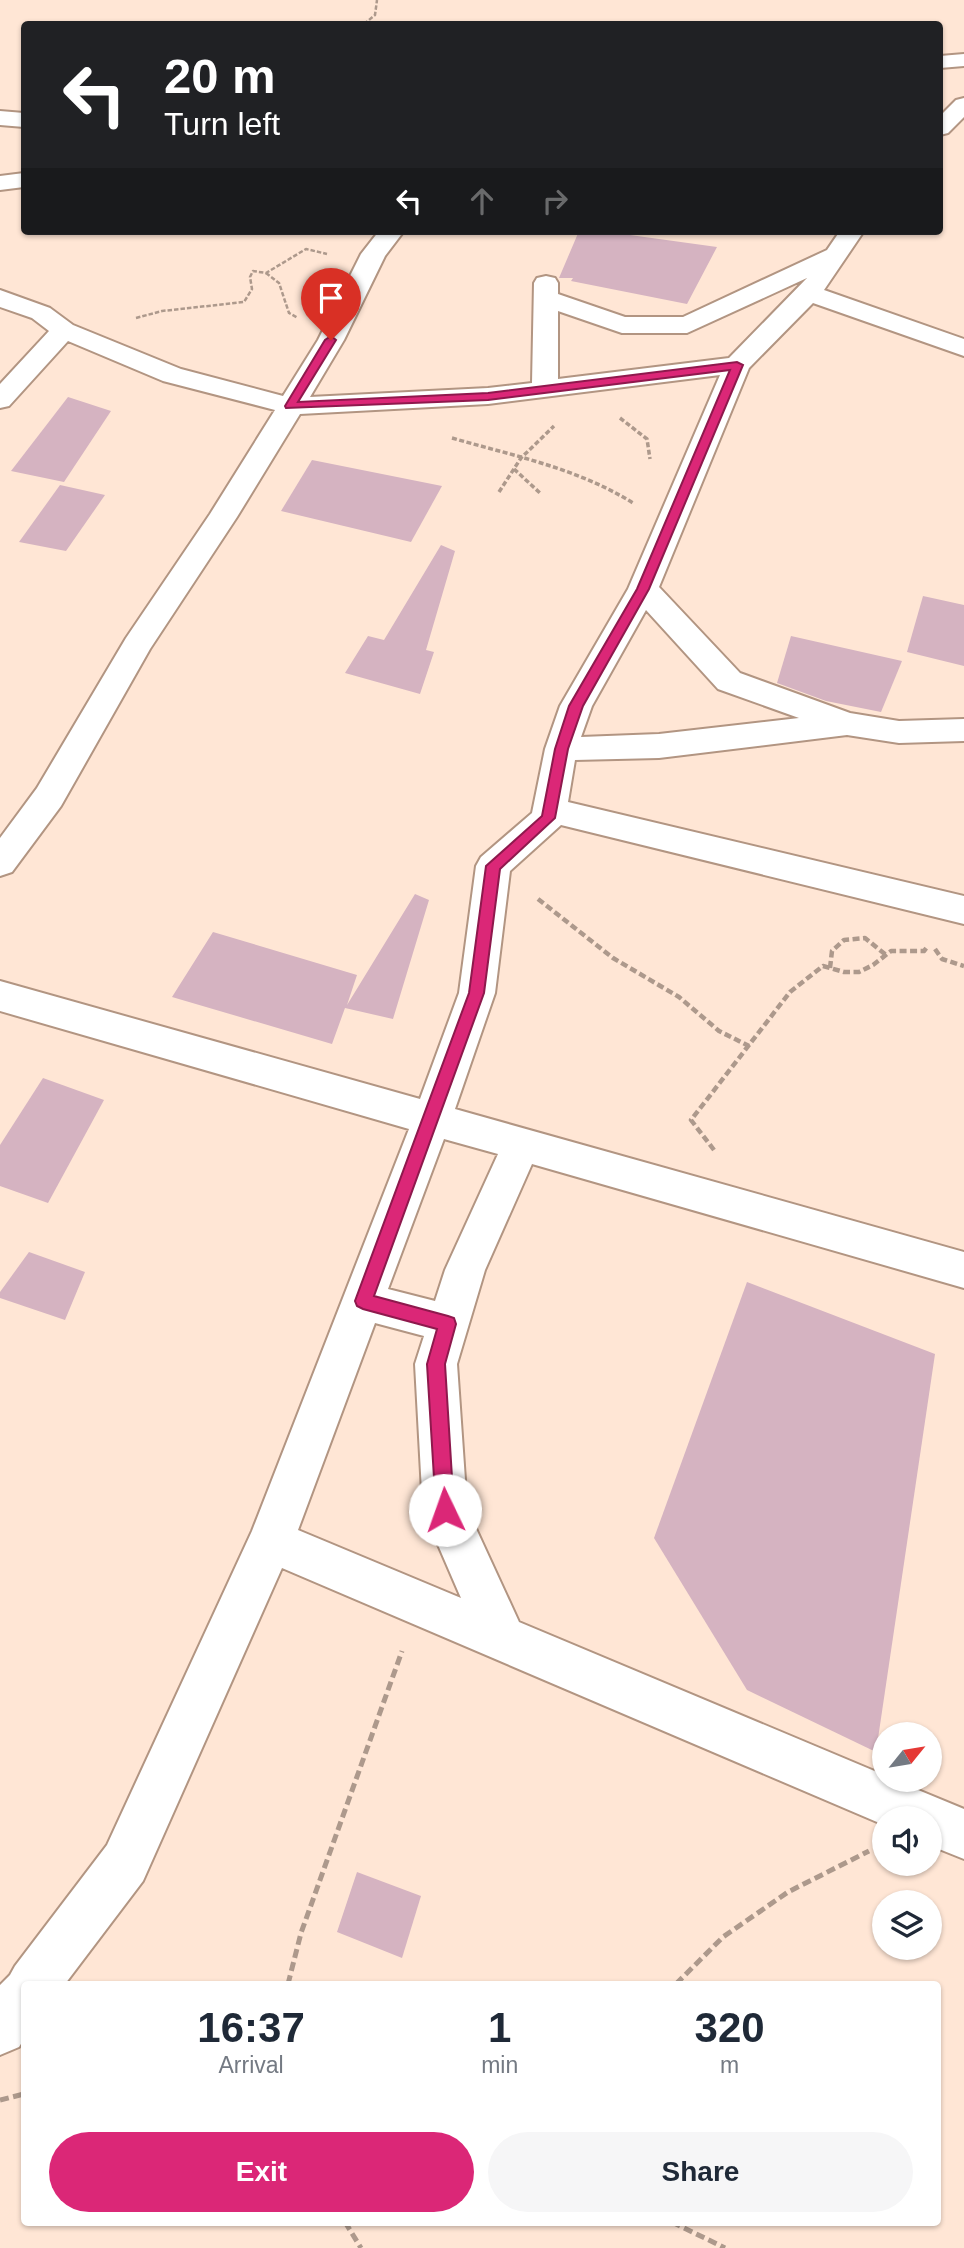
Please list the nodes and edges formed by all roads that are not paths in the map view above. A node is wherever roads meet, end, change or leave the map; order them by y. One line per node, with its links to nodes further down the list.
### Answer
1 (964, 60): 2 (street)
2 (943, 62)
3 (964, 105): 6 (street)
4 (0, 118): 5 (street)
5 (21, 120)
6 (943, 125)
7 (943, 136): 8 (street)
8 (964, 138)
9 (21, 180): 10 (street)
10 (0, 183)
11 (389, 235): 22 (street)
12 (844, 243): 13 (street); 15 (street)
13 (809, 293): 17 (street); 18 (street)
14 (0, 299): 16 (street)
15 (687, 326): 19 (street); 20 (street)
16 (75, 334): 21 (street); 22 (street)
17 (964, 348)
18 (737, 365): 19 (street); 23 (street)
19 (606, 382): 20 (street)
20 (545, 389): 22 (street)
21 (0, 400)
22 (290, 406): 30 (street)
23 (643, 589): 24 (street); 25 (street)
24 (576, 706): 27 (street); 28 (street)
25 (847, 724): 26 (street); 27 (street)
26 (964, 730)
27 (659, 746): 28 (street)
28 (561, 749): 29 (street)
29 (551, 810): 32 (street); 34 (street)
30 (0, 863)
31 (964, 877): 32 (street)
32 (952, 907)
33 (0, 996): 34 (street)
34 (432, 1120): 35 (street); 37 (street)
35 (521, 1146): 36 (street); 38 (street)
36 (964, 1270)
37 (363, 1301): 38 (street); 39 (street)
38 (448, 1324): 40 (street)
39 (271, 1541): 40 (street); 44 (street)
40 (502, 1638): 41 (street)
41 (897, 1806)
42 (942, 1825): 43 (street)
43 (964, 1834)
44 (35, 1981)
45 (21, 2000): 46 (street)
46 (0, 2028)

